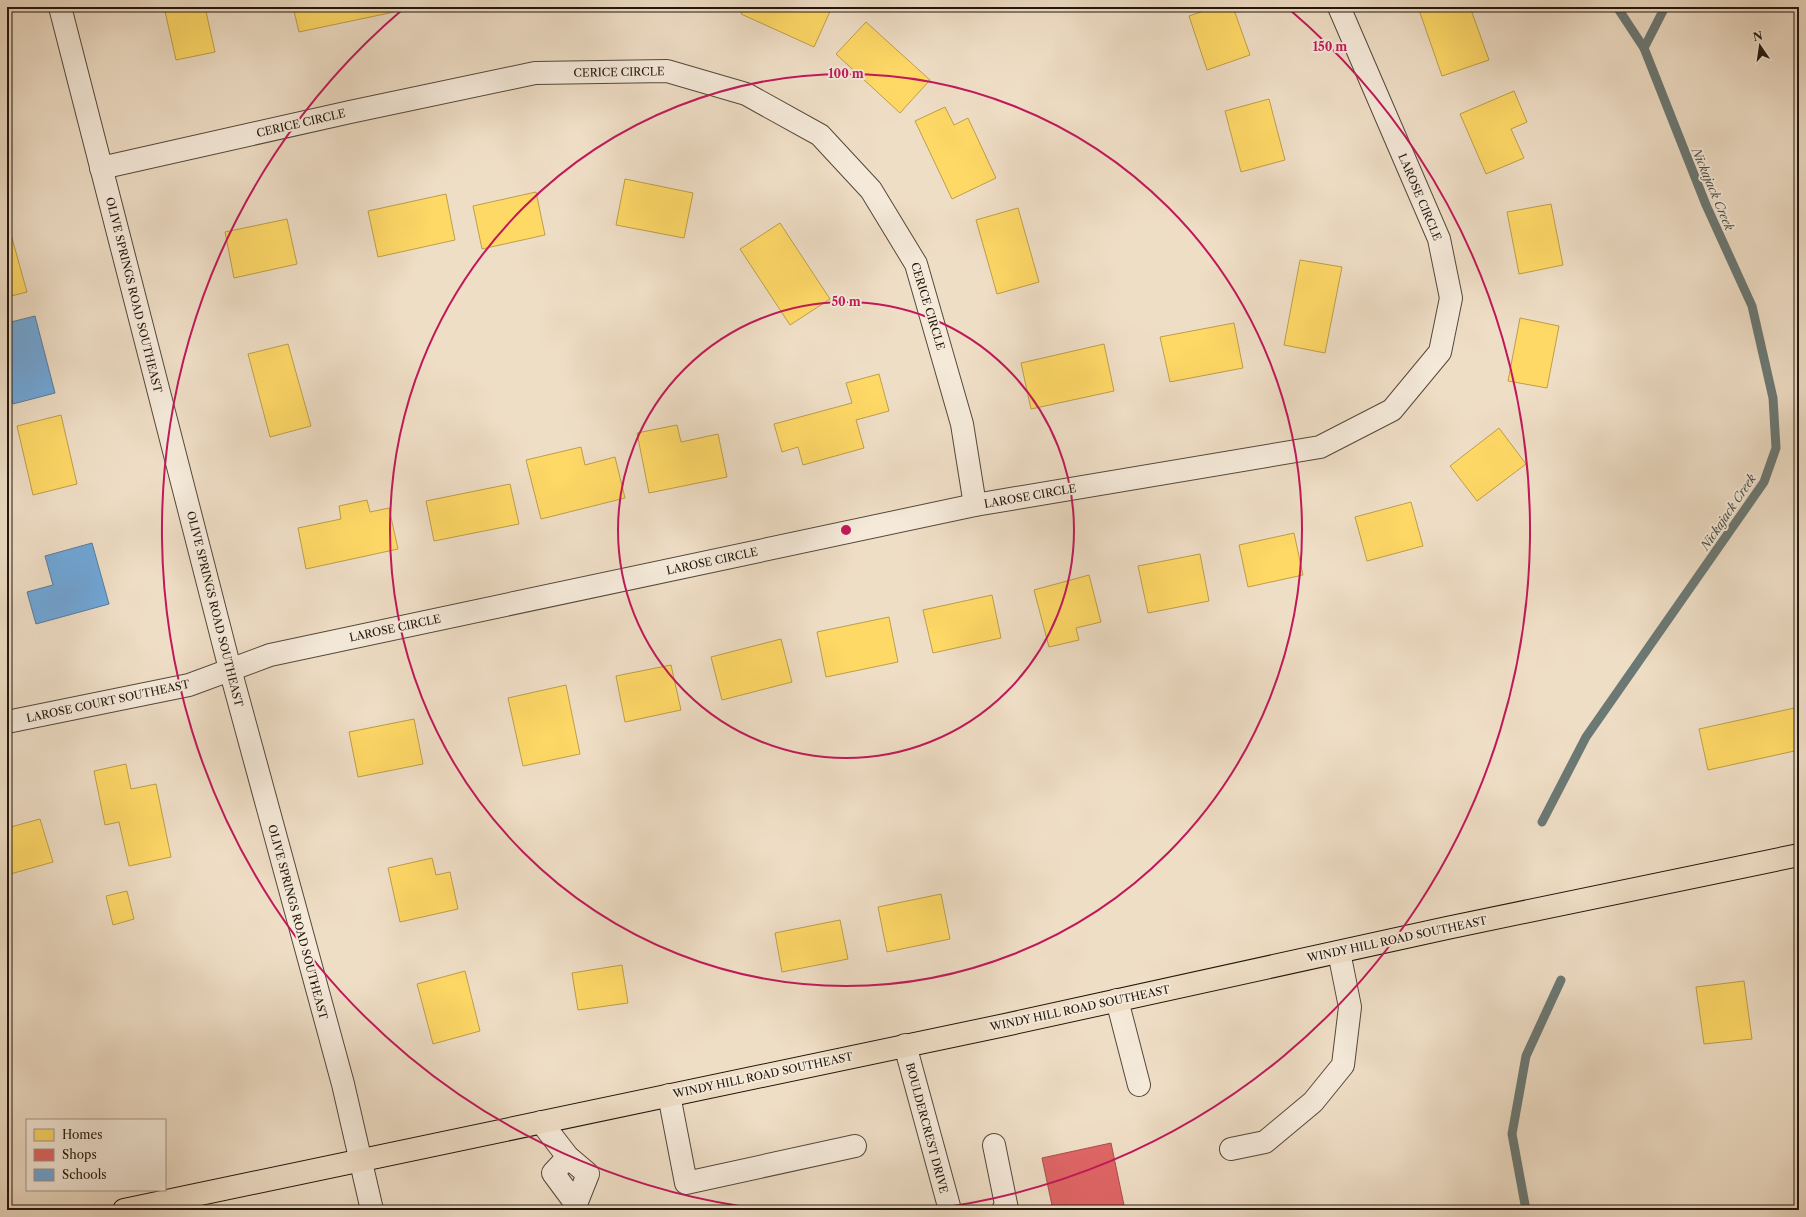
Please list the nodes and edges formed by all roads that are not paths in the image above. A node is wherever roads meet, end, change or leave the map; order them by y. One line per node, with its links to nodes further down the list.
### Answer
1 (60, 7): 3 (street, OLIVE SPRINGS ROAD SOUTHEAST)
2 (1339, 7): 4 (street, LAROSE CIRCLE)
3 (101, 168): 4 (street, CERICE CIRCLE); 5 (street, OLIVE SPRINGS ROAD SOUTHEAST)
4 (975, 505): 5 (street, LAROSE CIRCLE)
5 (230, 669): 6 (street, LAROSE COURT SOUTHEAST); 17 (street, OLIVE SPRINGS ROAD SOUTHEAST)
6 (7, 722)
7 (1799, 855): 8 (main road, WINDY HILL ROAD SOUTHEAST)
8 (1339, 952): 9 (main road, WINDY HILL ROAD SOUTHEAST); 16 (street)
9 (1117, 1000): 10 (main road, WINDY HILL ROAD SOUTHEAST); 11 (street)
10 (905, 1046): 12 (main road, WINDY HILL ROAD SOUTHEAST); 21 (street, BOULDERCREST DRIVE)
11 (1139, 1085)
12 (669, 1095): 13 (main road, WINDY HILL ROAD SOUTHEAST); 15 (street)
13 (541, 1122): 17 (main road, WINDY HILL ROAD SOUTHEAST); 18 (street)
14 (994, 1145): 22 (street)
15 (855, 1146)
16 (1231, 1149)
17 (361, 1160): 19 (main road, WINDY HILL ROAD SOUTHEAST); 20 (street, OLIVE SPRINGS ROAD SOUTHEAST)
18 (577, 1207)
19 (124, 1210)
20 (372, 1210)
21 (950, 1210)
22 (1002, 1210)

